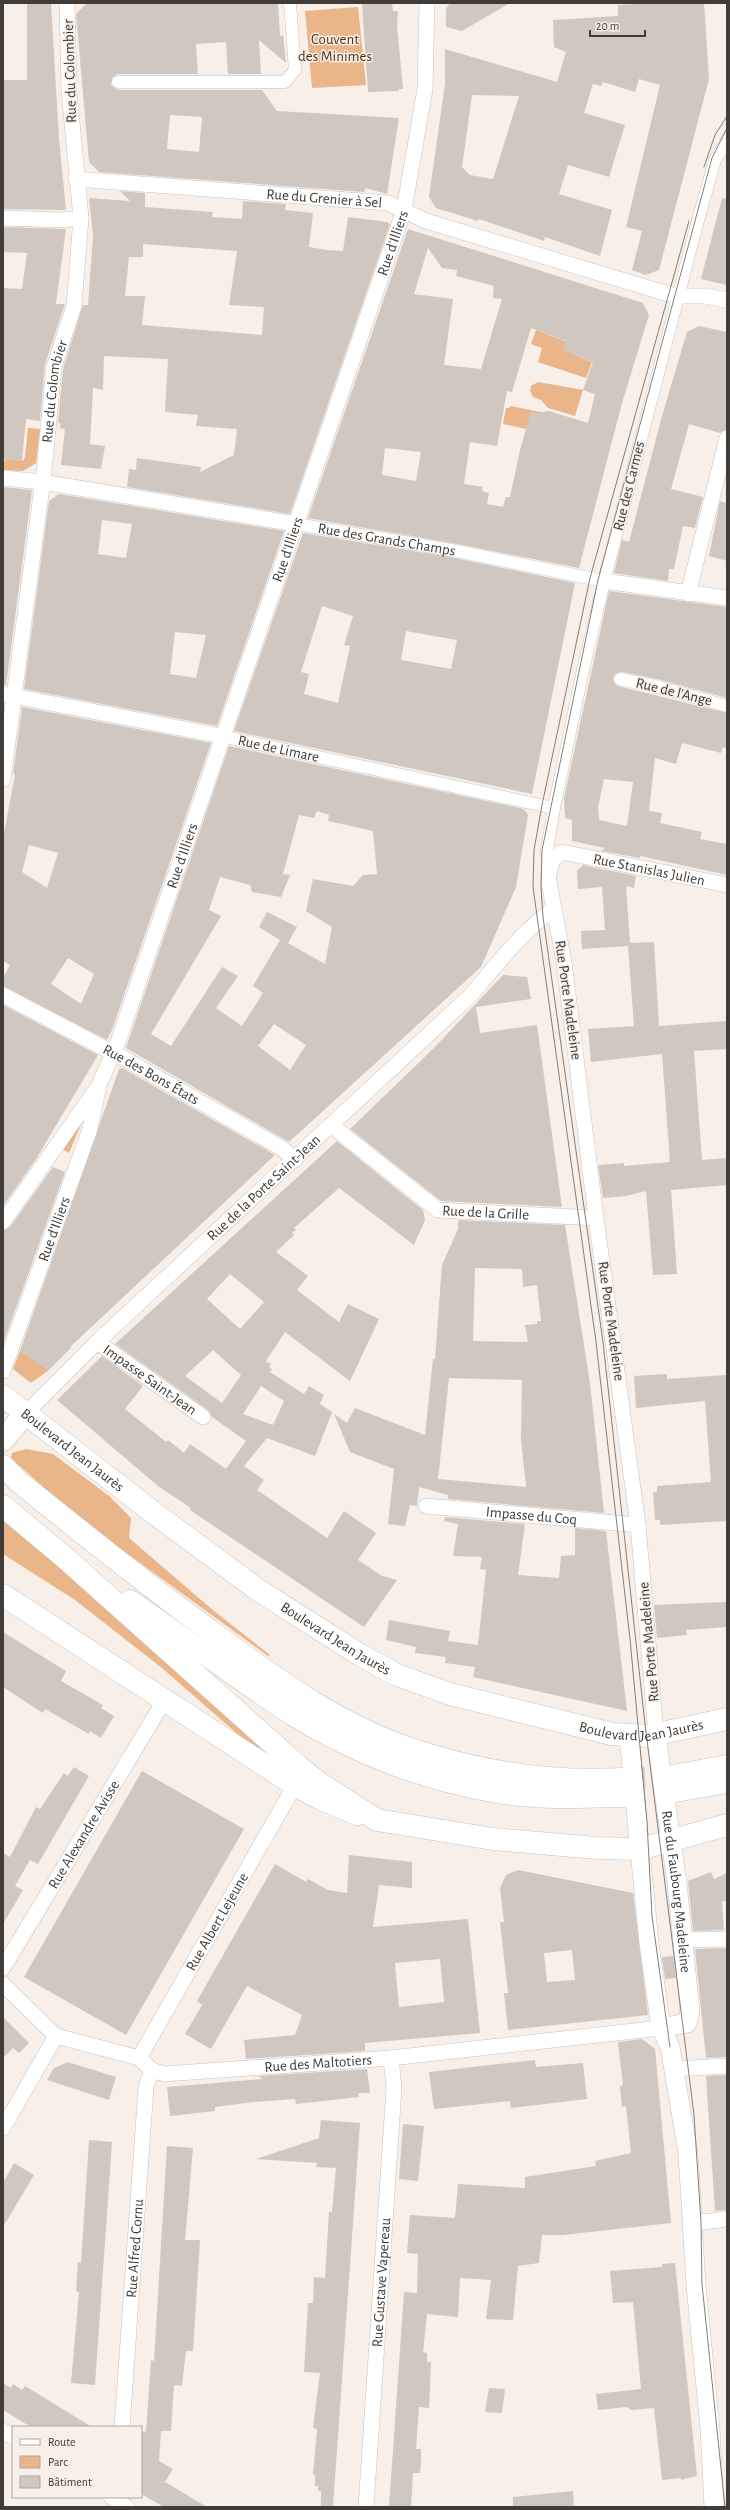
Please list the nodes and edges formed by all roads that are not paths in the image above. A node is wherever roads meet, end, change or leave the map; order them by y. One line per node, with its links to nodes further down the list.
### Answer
1 (67, 3): 6 (street, Rue du Colombier)
2 (290, 3): 4 (street)
3 (427, 3): 7 (street, Rue d'Illiers)
4 (118, 82)
5 (727, 140): 10 (street, Rue des Carmes)
6 (76, 178): 7 (street, Rue du Grenier à Sel); 9 (street, Rue du Colombier)
7 (404, 210): 10 (street, Rue du Grenier à Sel); 15 (street, Rue d'Illiers)
8 (3, 218): 9 (street)
9 (80, 218): 14 (street, Rue du Colombier)
10 (678, 297): 11 (street, Rue du Grenier à Sel); 16 (street, Rue des Carmes)
11 (727, 300)
12 (727, 438): 17 (street)
13 (3, 478): 14 (street, Rue des Grands Champs)
14 (42, 482): 15 (street, Rue des Grands Champs); 20 (street, Rue du Colombier)
15 (296, 524): 16 (street, Rue des Grands Champs); 22 (street, Rue d'Illiers)
16 (604, 581): 17 (street); 24 (street, Rue des Carmes)
17 (688, 594): 18 (street)
18 (727, 598)
19 (620, 678): 21 (street, Rue de l'Ange)
20 (9, 695): 22 (street, Rue de Limare); 23 (street, Rue du Colombier)
21 (727, 706)
22 (221, 736): 24 (street, Rue de Limare); 29 (street, Rue d'Illiers)
23 (3, 780)
24 (554, 808): 25 (street, Rue des Carmes)
25 (548, 877): 26 (street, Rue Stanislas Julien); 27 (street, Rue Porte Madeleine)
26 (727, 885)
27 (553, 909): 31 (street, Rue de la Porte Saint-Jean); 33 (street, Rue Porte Madeleine)
28 (3, 995): 29 (street, Rue des Bons États)
29 (113, 1053): 30 (street, Rue d'Illiers); 32 (street, Rue des Bons États)
30 (99, 1086): 34 (street, Rue d'Illiers); 36 (street, Rue d'Illiers)
31 (332, 1126): 32 (street, Rue de la Porte Saint-Jean); 33 (street, Rue de la Grille)
32 (295, 1160): 35 (street, Rue de la Porte Saint-Jean)
33 (596, 1218): 44 (street, Rue Porte Madeleine)
34 (3, 1222)
35 (97, 1342): 38 (street, Rue de la Porte Saint-Jean); 39 (street, Impasse Saint-Jean)
36 (3, 1371)
37 (3, 1396): 38 (main road, Boulevard Jean Jaurès)
38 (26, 1414): 40 (main road); 50 (main road, Boulevard Jean Jaurès)
39 (203, 1417)
40 (3, 1440)
41 (3, 1466): 45 (main road)
42 (3, 1506): 45 (main road)
43 (426, 1506): 44 (street, Impasse du Coq)
44 (638, 1524): 49 (street, Rue Porte Madeleine)
45 (63, 1556): 54 (main road)
46 (3, 1595): 47 (main road)
47 (164, 1701): 53 (main road); 60 (street, Rue Alexandre Avisse)
48 (727, 1719): 49 (main road, Boulevard Jean Jaurès)
49 (656, 1734): 50 (main road, Boulevard Jean Jaurès); 56 (street, Rue du Faubourg Madeleine)
50 (629, 1736): 57 (street, Rue du Faubourg Madeleine)
51 (727, 1766): 52 (main road)
52 (727, 1782)
53 (295, 1785): 54 (main road); 64 (street, Rue Albert Lejeune)
54 (377, 1820): 57 (main road)
55 (727, 1825): 56 (main road)
56 (672, 1841): 57 (main road); 59 (street, Rue du Faubourg Madeleine)
57 (640, 1849): 62 (street, Rue du Faubourg Madeleine)
58 (727, 1939): 59 (street)
59 (683, 1940): 62 (street, Rue du Faubourg Madeleine)
60 (3, 1968)
61 (3, 1984): 63 (street, Rue des Maltotiers)
62 (661, 2028): 65 (street, Rue des Maltotiers); 67 (street, Rue du Faubourg Madeleine)
63 (56, 2036): 64 (street, Rue des Maltotiers); 69 (street)
64 (139, 2058): 68 (street, Rue des Maltotiers)
65 (391, 2058): 68 (street, Rue des Maltotiers); 75 (street, Rue Gustave Vapereau)
66 (727, 2066): 67 (street)
67 (674, 2069): 71 (street, Rue du Faubourg Madeleine)
68 (152, 2070): 72 (street, Rue Alfred Cornu)
69 (3, 2128)
70 (727, 2219): 71 (street)
71 (694, 2223): 76 (street, Rue du Faubourg Madeleine)
72 (122, 2426)
73 (3, 2431): 74 (street)
74 (12, 2436)
75 (366, 2507)
76 (714, 2507)

